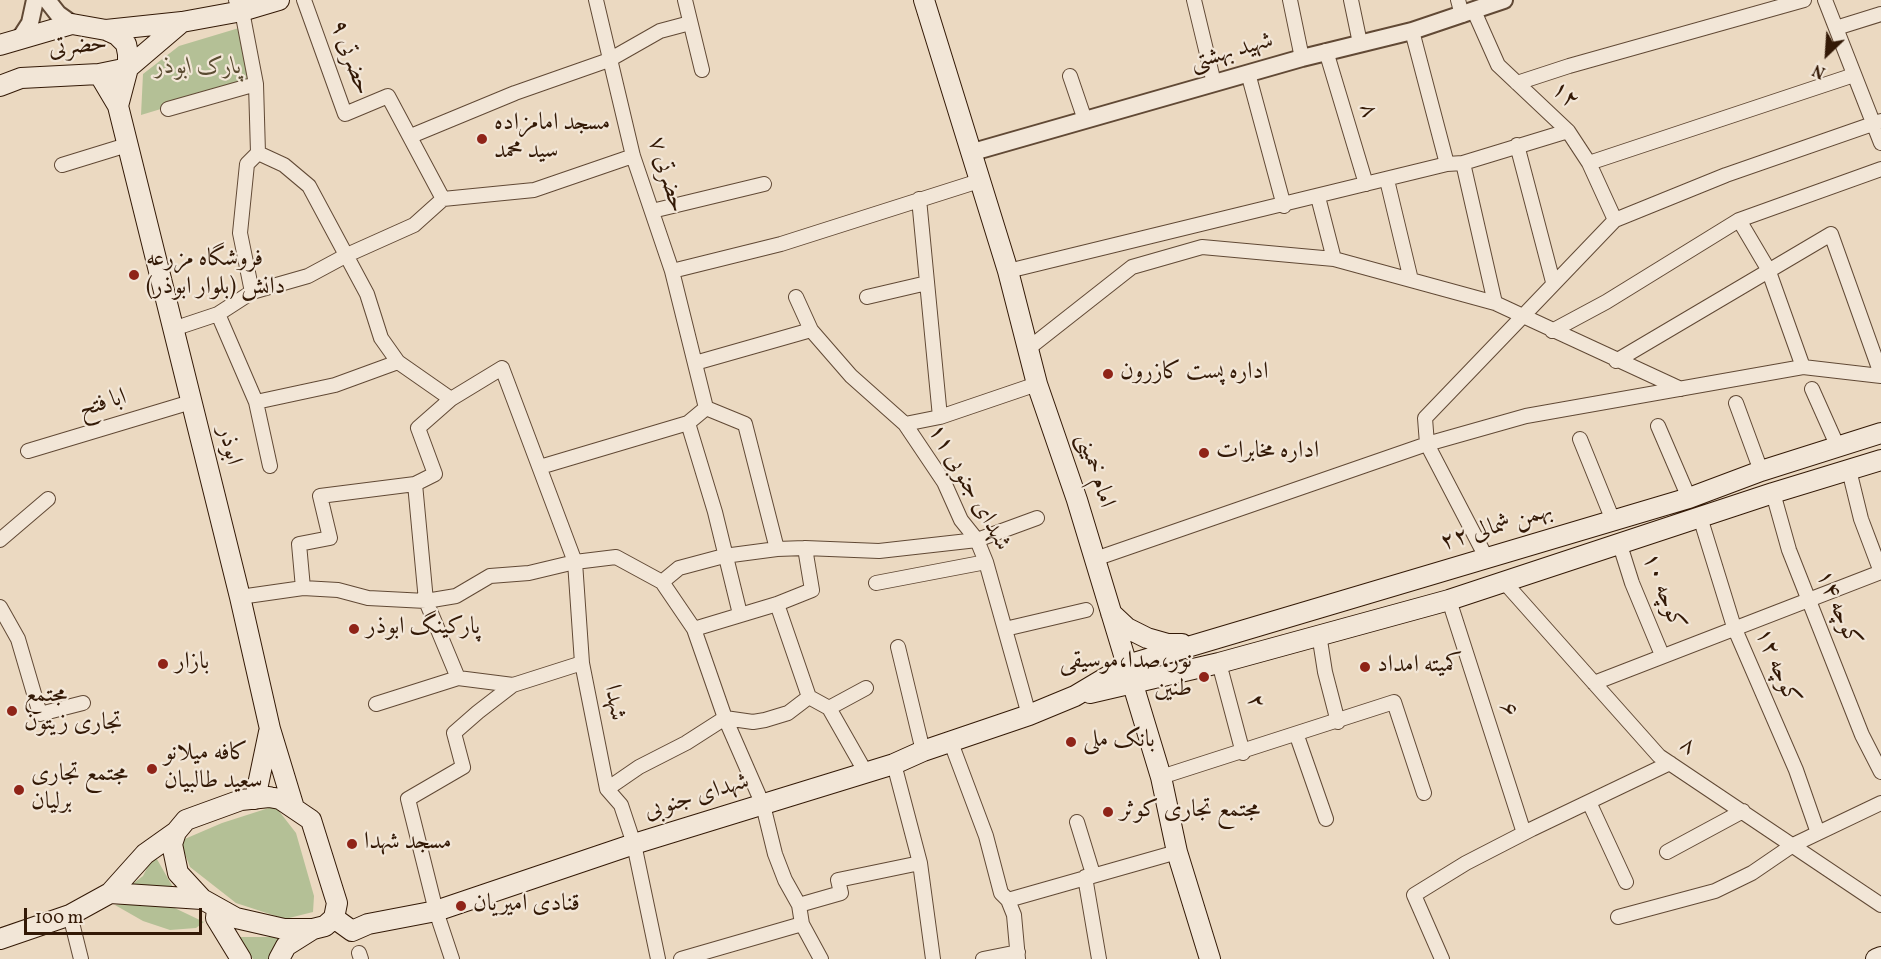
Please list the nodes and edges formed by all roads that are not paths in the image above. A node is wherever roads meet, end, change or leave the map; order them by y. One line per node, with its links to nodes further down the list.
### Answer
1 (35, 0): 23 (street)
2 (46, 0): 19 (street)
3 (274, 0): 14 (main road, حضرتی)
4 (304, 0): 44 (street, حضرتی ۹)
5 (596, 0): 28 (street, حضرتی ۷)
6 (685, 0): 18 (street)
7 (924, 0): 48 (main road, امام خمینی)
8 (1194, 0): 35 (street)
9 (1290, 0): 27 (street)
10 (1351, 0): 24 (street)
11 (1504, 0): 15 (street, شهید بهشتی)
12 (1804, 0): 36 (street)
13 (1825, 0): 20 (street)
14 (239, 5): 17 (main road, حضرتی); 37 (street)
15 (1465, 9): 22 (street, شهید بهشتی); 36 (street, ۱۲)
16 (1881, 14): 20 (street)
17 (182, 22): 21 (main road, حضرتی); 29 (main road, حضرتی)
18 (690, 22): 28 (street); 30 (street)
19 (72, 24): 21 (main road, حضرتی); 23 (main road, حضرتی)
20 (1836, 28): 33 (street)
21 (106, 30): 29 (main road)
22 (1412, 31): 24 (street, شهید بهشتی); 53 (street)
23 (21, 37): 25 (main road, حضرتی)
24 (1360, 43): 26 (street, شهید بهشتی)
25 (0, 45)
26 (1326, 51): 27 (street, شهید بهشتی); 59 (street, ۸)
27 (1302, 58): 31 (street, شهید بهشتی)
28 (609, 60): 44 (street); 50 (street, حضرتی ۷)
29 (128, 68): 32 (main road, حضرتی); 39 (main road)
30 (702, 70)
31 (1248, 73): 35 (street, شهید بهشتی); 63 (street)
32 (99, 74): 38 (main road, حضرتی); 39 (main road)
33 (1854, 75): 42 (street); 52 (street)
34 (1071, 76): 41 (street)
35 (1214, 83): 41 (street, شهید بهشتی)
36 (1517, 83): 43 (street, ۱۲)
37 (256, 84): 40 (street); 49 (street)
38 (0, 86)
39 (118, 106): 46 (main road, ابوذر)
40 (168, 109)
41 (1085, 120): 48 (street, شهید بهشتی)
42 (1878, 122): 45 (street); 65 (street)
43 (1568, 131): 47 (street); 52 (street, ۱۲)
44 (411, 136): 61 (street, حضرتی ۹)
45 (1881, 142)
46 (127, 145): 54 (street); 81 (main road, ابوذر)
47 (1518, 145): 51 (street); 73 (street)
48 (973, 152): 57 (main road, امام خمینی)
49 (258, 153): 67 (street); 75 (street)
50 (633, 156): 61 (street); 64 (street, حضرتی ۷)
51 (1463, 163): 53 (street); 78 (street)
52 (1589, 163): 65 (street, ۱۲)
53 (1448, 164): 56 (street)
54 (62, 165)
55 (1881, 169): 66 (street)
56 (1387, 180): 59 (street); 72 (street)
57 (979, 182): 62 (street); 71 (main road, امام خمینی)
58 (764, 184): 64 (street)
59 (1366, 184): 60 (street)
60 (1318, 198): 63 (street); 68 (street)
61 (443, 199): 67 (street)
62 (919, 199): 70 (street); 74 (street)
63 (1284, 206): 71 (street)
64 (652, 211): 70 (street, حضرتی ۷)
65 (1615, 220): 73 (street)
66 (1739, 220): 69 (street); 83 (street)
67 (347, 255): 75 (street); 86 (street)
68 (1334, 259): 72 (street); 84 (street)
69 (1768, 269): 85 (street); 88 (street); 89 (street)
70 (672, 271): 87 (street, حضرتی ۷)
71 (1008, 271): 84 (main road, امام خمینی)
72 (1411, 280): 78 (street)
73 (1553, 282): 80 (street)
74 (927, 283): 77 (street); 98 (street)
75 (252, 292): 79 (street)
76 (796, 297): 82 (street, ۱۱ شهدای جنوبی)
77 (867, 297)
78 (1495, 303): 80 (street)
79 (218, 314): 81 (street); 95 (street)
80 (1523, 316): 83 (street); 104 (street)
81 (173, 329): 94 (main road, ابوذر)
82 (811, 330): 87 (street); 100 (street, ۱۱ شهدای جنوبی)
83 (1552, 331): 85 (street)
84 (1029, 348): 90 (main road, امام خمینی)
85 (1616, 361): 91 (street)
86 (398, 362): 93 (street); 95 (street)
87 (695, 363): 97 (street, حضرتی ۷)
88 (1803, 367): 89 (street); 91 (street)
89 (1881, 375)
90 (1037, 384): 98 (street); 125 (main road, امام خمینی)
91 (1681, 389): 104 (street)
92 (1812, 389): 105 (street)
93 (451, 399): 109 (street, شهدا); 112 (street)
94 (191, 402): 106 (street, ابا فتح); 134 (main road, ابوذر)
95 (256, 402): 108 (street)
96 (1736, 403): 111 (street)
97 (706, 408): 99 (street); 123 (street)
98 (940, 417): 100 (street)
99 (688, 423): 109 (street); 124 (street)
100 (905, 424): 120 (street, ۱۱ شهدای جنوبی)
101 (1658, 426): 114 (street)
102 (1881, 434): 105 (main road, ۲۲ بهمن شمالی)
103 (1580, 439): 118 (street)
104 (1427, 444): 125 (street); 126 (street)
105 (1837, 445): 111 (main road, ۲۲ بهمن شمالی)
106 (28, 451)
107 (1881, 460): 110 (main road)
108 (270, 466)
109 (540, 467): 127 (street, شهدا)
110 (1849, 470): 113 (main road); 129 (street)
111 (1761, 471): 114 (main road, ۲۲ بهمن شمالی)
112 (415, 484): 133 (street); 137 (street)
113 (1773, 493): 116 (main road); 136 (street, کوچه ۱۴)
114 (1689, 498): 118 (main road, ۲۲ بهمن شمالی)
115 (48, 499): 119 (street)
116 (1700, 517): 121 (main road); 143 (street, کوچه ۱۲)
117 (1037, 518): 120 (street)
118 (1612, 518): 126 (main road, ۲۲ بهمن شمالی)
119 (0, 540)
120 (977, 540): 122 (street); 128 (street, ۱۱ شهدای جنوبی)
121 (1620, 545): 132 (main road); 149 (street, کوچه ۱۰)
122 (805, 548): 123 (street); 138 (street)
123 (777, 549): 124 (street)
124 (724, 556): 130 (street); 142 (street)
125 (1095, 559): 141 (main road, امام خمینی)
126 (1487, 559): 147 (main road, ۲۲ بهمن شمالی)
127 (575, 562): 130 (street); 137 (street); 150 (street, شهدا)
128 (986, 562): 131 (street); 145 (street, ۱۱ شهدای جنوبی)
129 (1881, 572): 136 (street)
130 (662, 582): 144 (street)
131 (876, 583)
132 (1506, 584): 135 (main road); 154 (street, ۸)
133 (303, 588): 134 (street); 137 (street)
134 (240, 597): 166 (main road, ابوذر)
135 (1449, 600): 146 (main road); 187 (street, ۶)
136 (1808, 600): 143 (street); 173 (street, کوچه ۱۴)
137 (426, 601): 153 (street)
138 (777, 604): 142 (street); 159 (street)
139 (0, 607): 160 (street)
140 (1086, 610): 145 (street)
141 (1111, 613): 147 (main road); 152 (main road, امام خمینی)
142 (740, 614): 144 (street)
143 (1734, 627): 149 (street); 188 (street, کوچه ۱۲)
144 (694, 629): 164 (street)
145 (1005, 629): 163 (street, ۱۱ شهدای جنوبی)
146 (1319, 634): 151 (main road); 165 (street)
147 (1191, 644): 152 (main road, ۲۲ بهمن شمالی)
148 (898, 647): 169 (street)
149 (1662, 655): 154 (street)
150 (582, 663): 156 (street); 176 (street, شهدا)
151 (1219, 663): 155 (main road); 170 (street, ۲)
152 (1127, 665): 155 (main road, امام خمینی); 158 (main road, شهدای جنوبی)
153 (458, 678): 156 (street); 161 (street)
154 (1594, 683): 172 (street, ۸)
155 (1132, 684): 158 (main road, شهدای جنوبی); 175 (main road, امام خمینی)
156 (513, 685): 201 (street)
157 (866, 688): 162 (street)
158 (1075, 696): 163 (main road, شهدای جنوبی)
159 (809, 697): 162 (street); 164 (street)
160 (83, 703)
161 (376, 704)
162 (829, 708): 174 (street)
163 (1029, 715): 168 (main road, شهدای جنوبی)
164 (725, 718): 176 (street); 181 (street)
165 (1338, 722): 167 (street); 177 (street)
166 (270, 729): 178 (main road, ابوذر); 182 (main road)
167 (1297, 736): 170 (street); 184 (street)
168 (950, 740): 169 (main road, شهدای جنوبی); 197 (street)
169 (922, 751): 171 (main road, شهدای جنوبی)
170 (1243, 753): 175 (street)
171 (894, 764): 174 (main road, شهدای جنوبی); 193 (street)
172 (1671, 764): 179 (street); 183 (street, ۸)
173 (1881, 772)
174 (867, 773): 181 (main road, شهدای جنوبی)
175 (1161, 777): 191 (main road, امام خمینی)
176 (607, 789): 189 (street, شهدا)
177 (1424, 793)
178 (255, 799): 182 (main road); 186 (main road)
179 (1589, 802): 187 (street); 195 (street)
180 (1881, 803): 188 (street)
181 (763, 805): 189 (main road, شهدای جنوبی); 199 (street)
182 (294, 808): 204 (main road)
183 (1743, 812): 190 (street, ۸); 192 (street)
184 (1326, 819)
185 (1077, 822): 194 (street)
186 (176, 832): 196 (main road); 198 (main road)
187 (1524, 833): 221 (street)
188 (1818, 833): 190 (street)
189 (634, 844): 201 (main road, شهدای جنوبی); 214 (street, شهدا)
190 (1793, 845): 200 (street, ۸); 203 (street)
191 (1177, 852): 194 (street); 220 (main road, امام خمینی)
192 (1667, 852)
193 (920, 862): 199 (street); 217 (street)
194 (1089, 876): 197 (street); 219 (street)
195 (1626, 882)
196 (110, 893): 198 (main road); 202 (main road)
197 (1008, 900): 208 (street)
198 (210, 904): 206 (main road); 211 (main road)
199 (799, 904): 205 (street)
200 (1881, 905)
201 (436, 911): 204 (main road, شهدای جنوبی); 213 (street)
202 (70, 915): 207 (main road); 210 (street)
203 (1618, 917)
204 (334, 918): 206 (main road)
205 (802, 924): 215 (street); 216 (street)
206 (313, 929): 212 (main road)
207 (0, 939)
208 (1018, 956): 218 (street)
209 (1881, 957): 222 (main road)
210 (81, 959)
211 (241, 959)
212 (279, 959)
213 (452, 959)
214 (658, 959)
215 (681, 959)
216 (821, 959)
217 (933, 959)
218 (983, 959)
219 (1099, 959)
220 (1210, 959)
221 (1442, 959)
222 (1876, 959)

